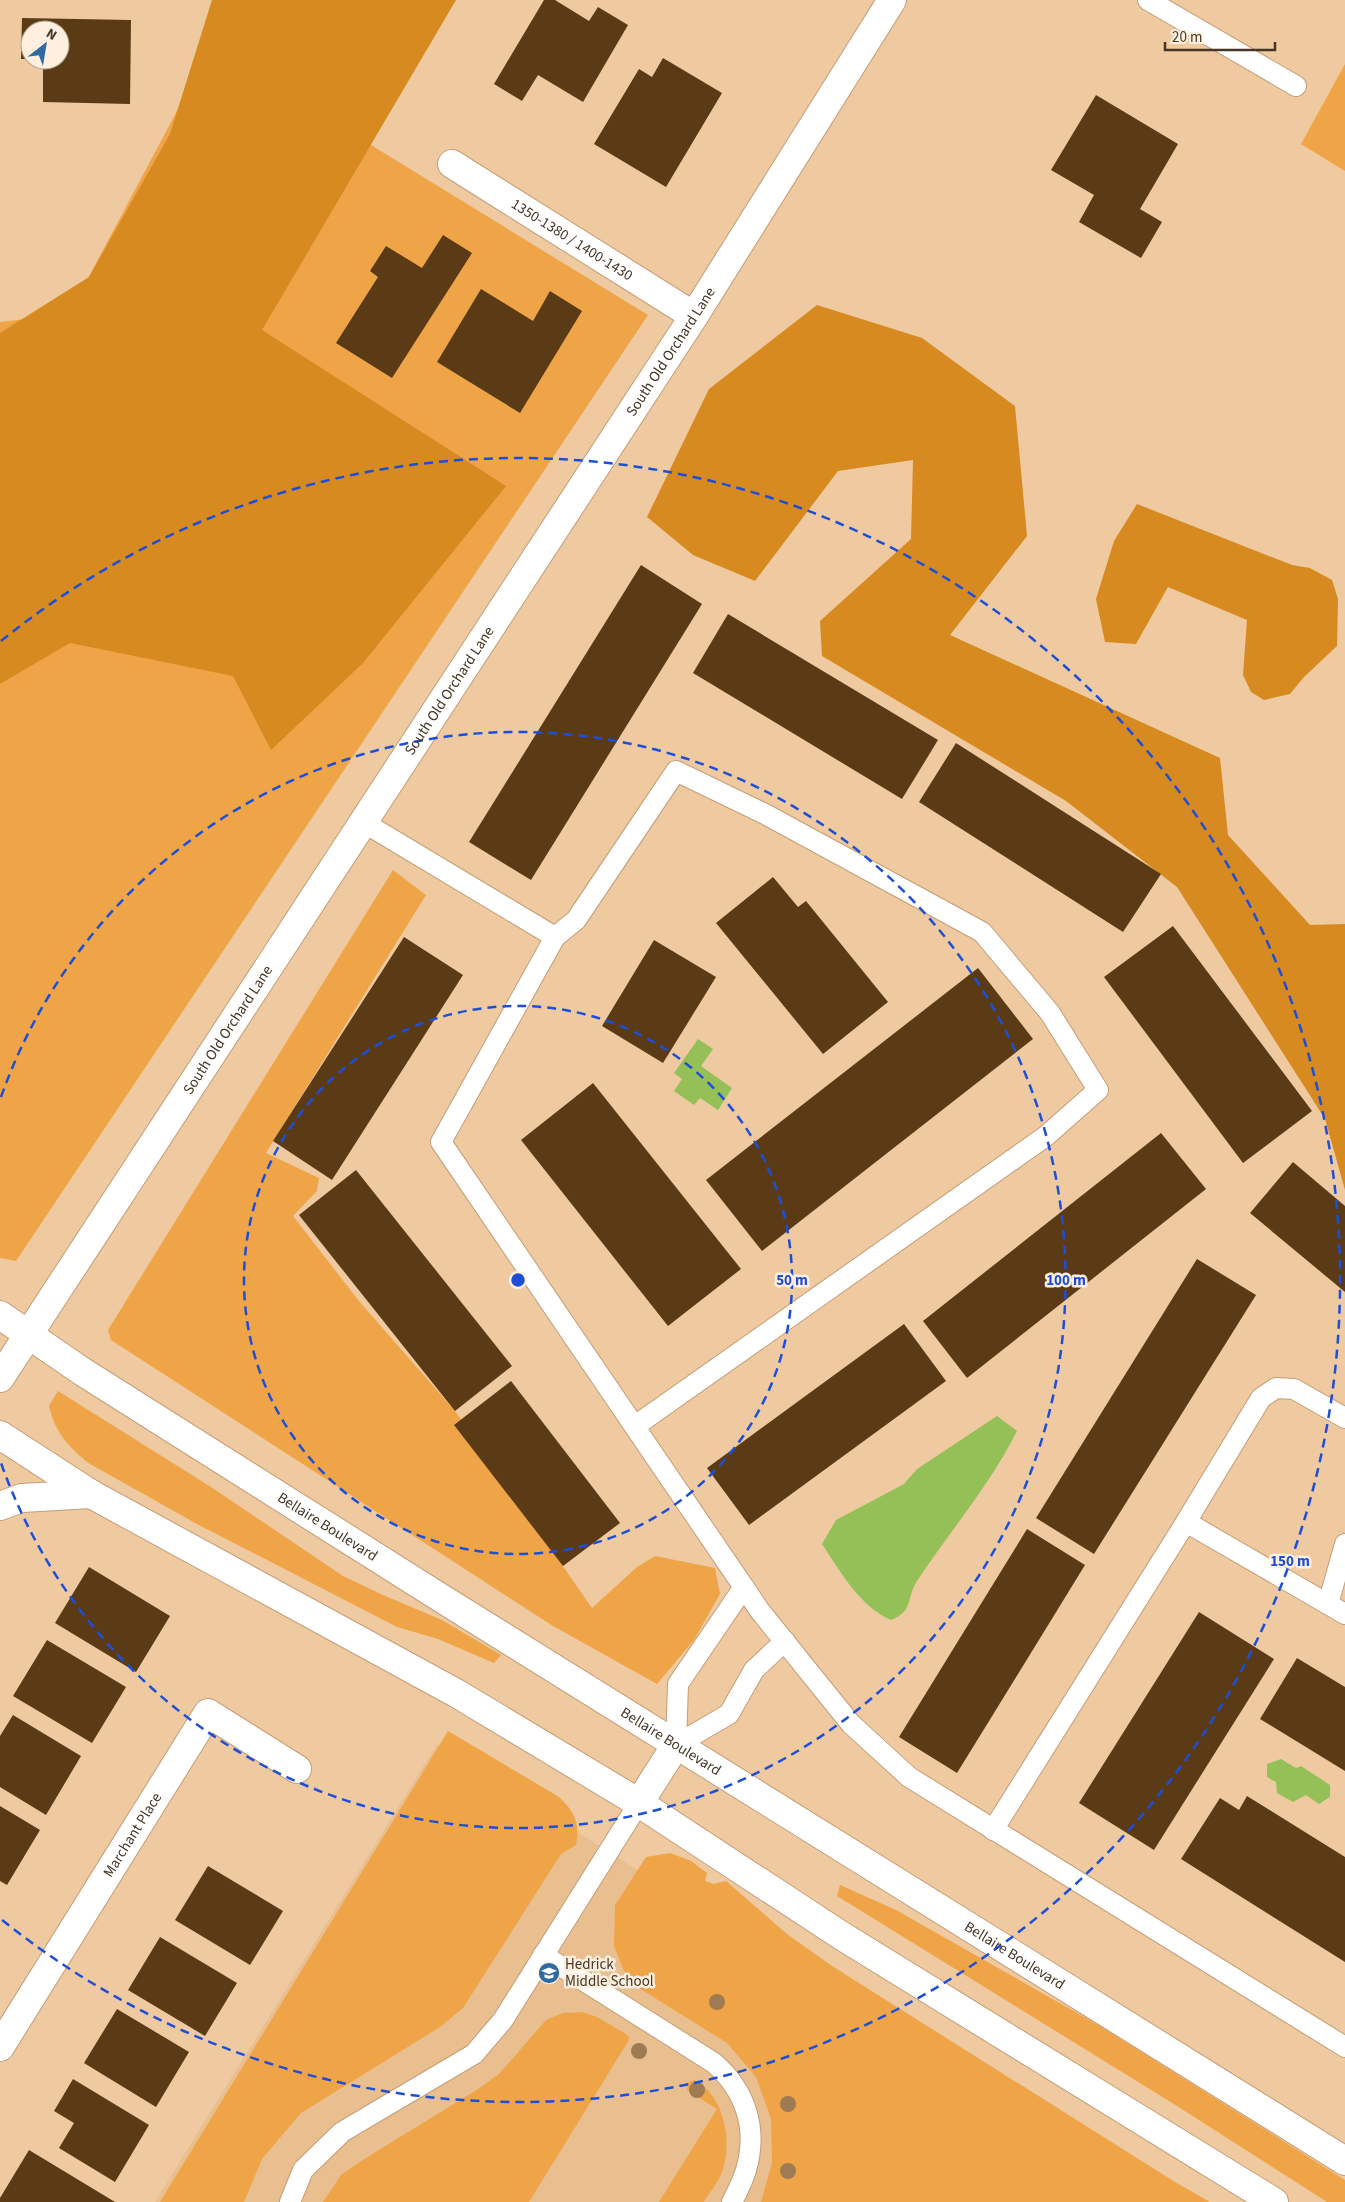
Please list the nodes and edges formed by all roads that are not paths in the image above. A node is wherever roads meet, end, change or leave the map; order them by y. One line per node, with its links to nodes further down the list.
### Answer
1 (892, 0): 5 (main road, South Old Orchard Lane)
2 (1148, 0): 3 (lane)
3 (1296, 86)
4 (452, 164): 5 (main road, 1350-1380 / 1400-1430)
5 (694, 316): 6 (main road, South Old Orchard Lane)
6 (363, 822): 7 (lane); 9 (main road, South Old Orchard Lane)
7 (555, 938): 12 (lane); 12 (lane)
8 (0, 1315): 9 (main road, Bellaire Boulevard)
9 (29, 1334): 10 (main road, South Old Orchard Lane); 21 (main road, Bellaire Boulevard)
10 (0, 1378)
11 (1345, 1418): 16 (lane)
12 (635, 1426): 18 (lane)
13 (0, 1435): 14 (main road)
14 (91, 1494): 15 (main road); 23 (main road)
15 (0, 1506)
16 (1186, 1522): 19 (lane); 24 (lane)
17 (1345, 1544): 19 (lane)
18 (744, 1587): 20 (lane); 21 (lane)
19 (1337, 1609)
20 (785, 1641): 21 (lane); 24 (lane)
21 (676, 1745): 23 (main road); 28 (main road, Bellaire Boulevard)
22 (297, 1769): 26 (main road, Marchant Place)
23 (639, 1803): 25 (lane); 31 (main road)
24 (994, 1830): 27 (lane)
25 (543, 1955): 29 (lane); 30 (lane)
26 (0, 2046)
27 (1345, 2047)
28 (1345, 2161)
29 (290, 2202)
30 (732, 2202)
31 (1274, 2202)

